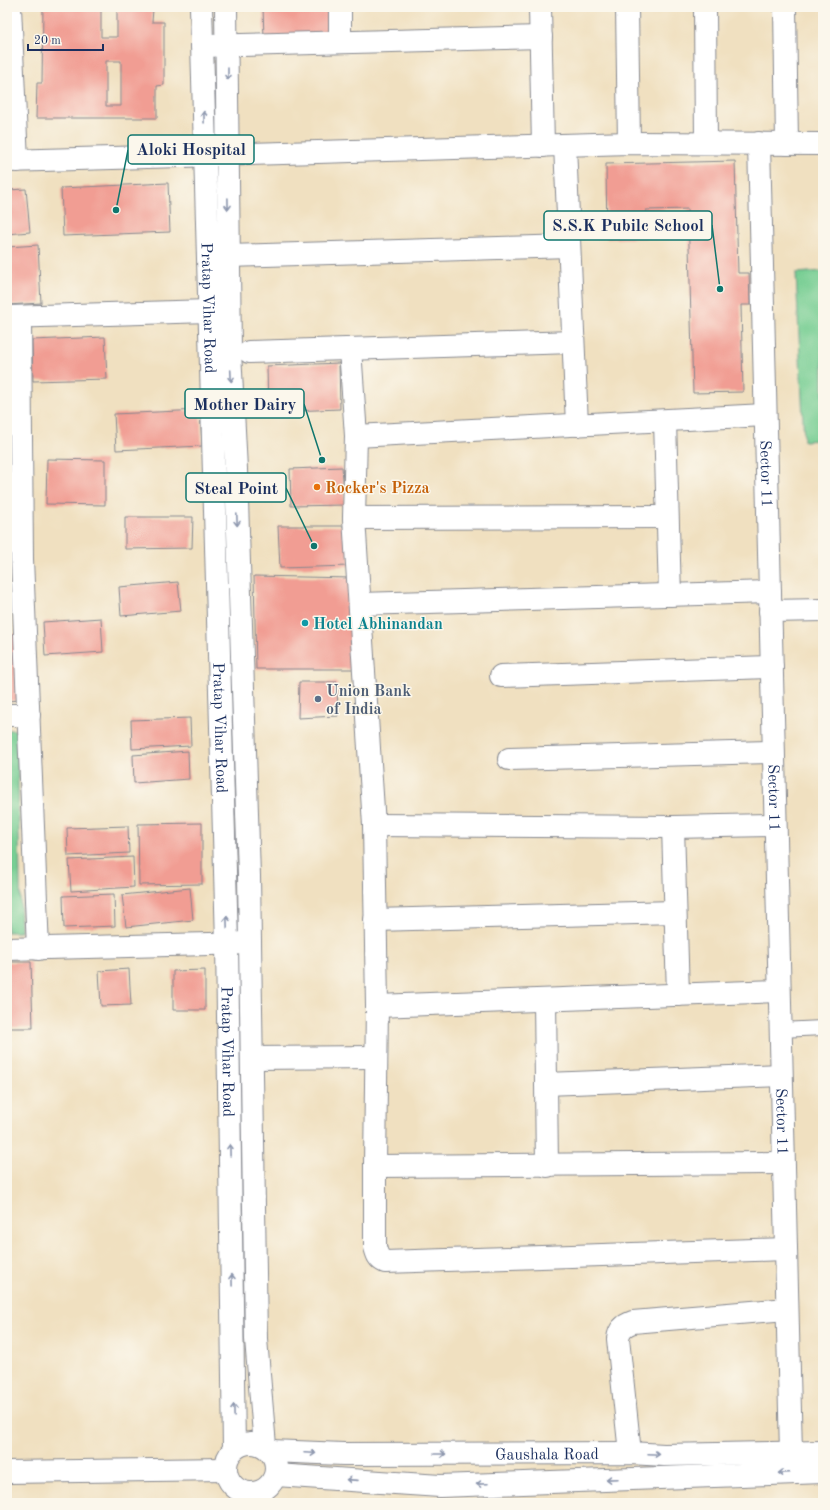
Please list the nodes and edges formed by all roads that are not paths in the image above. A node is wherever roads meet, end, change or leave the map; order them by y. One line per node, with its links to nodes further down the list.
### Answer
1 (10, 7): 22 (street)
2 (201, 7): 12 (street, Pratap Vihar Road)
3 (226, 7): 11 (street, Pratap Vihar Road)
4 (340, 7): 10 (street)
5 (540, 7): 9 (street)
6 (627, 7): 13 (street)
7 (705, 7): 14 (street)
8 (785, 7): 16 (street)
9 (541, 37): 10 (street); 19 (street)
10 (340, 41): 11 (street)
11 (228, 45): 12 (street); 20 (street, Pratap Vihar Road, one-way to 20)
12 (202, 46): 21 (street, Pratap Vihar Road, one-way to 12)
13 (628, 143): 14 (street); 18 (street)
14 (706, 143): 15 (street)
15 (759, 143): 16 (street); 30 (street, Sector 11)
16 (787, 144): 17 (street)
17 (823, 144)
18 (565, 145): 19 (street); 23 (street)
19 (542, 146): 20 (street)
20 (228, 155): 21 (street); 24 (street, Pratap Vihar Road, one-way to 24)
21 (205, 156): 22 (street); 25 (street, Pratap Vihar Road)
22 (12, 161)
23 (569, 246): 24 (street); 27 (street)
24 (229, 256): 29 (street, Pratap Vihar Road)
25 (209, 312): 26 (street); 29 (street, Pratap Vihar Road)
26 (13, 317): 36 (street)
27 (573, 342): 28 (street); 32 (street)
28 (350, 349): 29 (street); 33 (street)
29 (230, 352): 52 (street, Pratap Vihar Road, one-way to 29); 53 (street, Pratap Vihar Road, one-way to 53)
30 (765, 415): 31 (street); 38 (street, Sector 11)
31 (665, 421): 32 (street); 35 (street)
32 (577, 425): 33 (street)
33 (356, 436): 34 (street)
34 (354, 518): 35 (street); 39 (street)
35 (667, 518): 37 (street)
36 (15, 559): 44 (street)
37 (670, 595): 38 (street); 39 (street)
38 (770, 602): 40 (street); 41 (street, Sector 11)
39 (360, 604): 47 (street)
40 (823, 610)
41 (772, 667): 42 (street); 45 (street, Sector 11)
42 (501, 676)
43 (7, 715): 44 (street)
44 (29, 715): 55 (street)
45 (773, 752): 46 (street); 48 (street, Sector 11)
46 (509, 759)
47 (374, 825): 49 (street); 51 (street)
48 (775, 825): 49 (street); 56 (street, Sector 11)
49 (673, 827): 50 (street)
50 (675, 912): 51 (street); 57 (street)
51 (375, 920): 59 (street)
52 (227, 943): 53 (street); 55 (street); 71 (street, Pratap Vihar Road, one-way to 52)
53 (250, 943): 63 (street, Pratap Vihar Road)
54 (7, 949): 55 (street)
55 (38, 949)
56 (779, 991): 57 (street); 61 (street, Sector 11)
57 (678, 995): 58 (street)
58 (545, 1000): 59 (street); 65 (street)
59 (377, 1006): 62 (street)
60 (823, 1028): 61 (lane)
61 (780, 1030): 64 (street, Sector 11)
62 (376, 1057): 63 (street); 67 (street)
63 (252, 1058): 72 (street, Pratap Vihar Road)
64 (781, 1075): 65 (street); 66 (street, Sector 11)
65 (546, 1084): 68 (street)
66 (780, 1163): 68 (street); 69 (street, Sector 11)
67 (375, 1166): 68 (street); 69 (street)
68 (547, 1166)
69 (786, 1249): 70 (street, Sector 11)
70 (787, 1309): 74 (street); 75 (street, Sector 11)
71 (234, 1449): 72 (street); 78 (street, Pratap Vihar Road)
72 (268, 1449): 74 (street, Gaushala Road, one-way to 74); 79 (street, Pratap Vihar Road)
73 (823, 1452): 75 (street, Gaushala Road)
74 (630, 1453): 75 (street, Gaushala Road, one-way to 75)
75 (790, 1453)
76 (7, 1472): 78 (street)
77 (823, 1472): 79 (street, Gaushala Road, one-way to 79)
78 (232, 1487): 79 (street)
79 (270, 1489)

